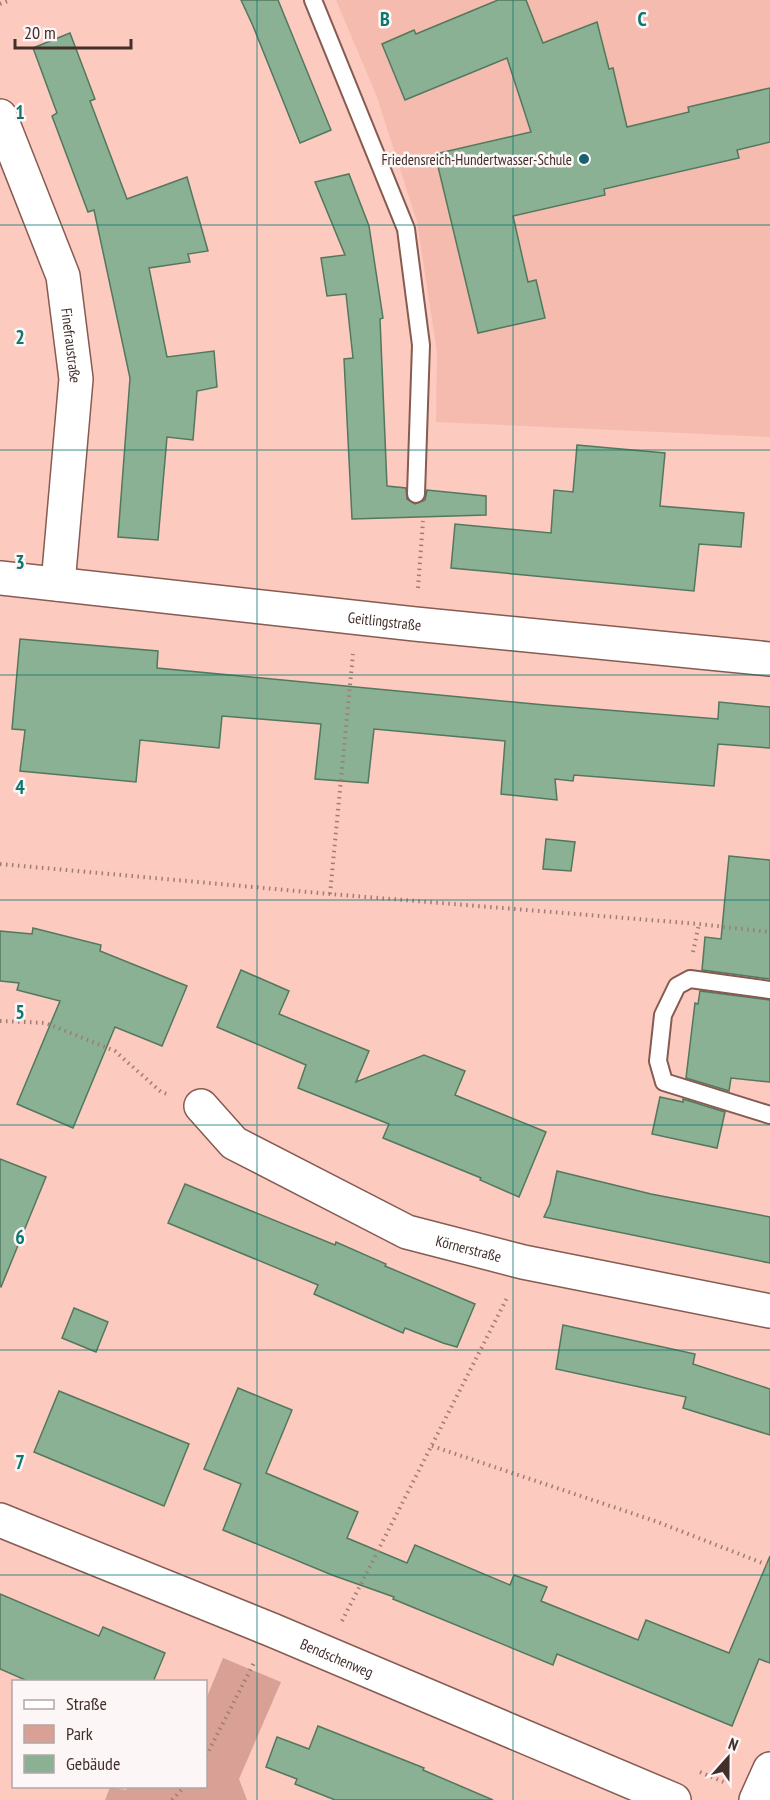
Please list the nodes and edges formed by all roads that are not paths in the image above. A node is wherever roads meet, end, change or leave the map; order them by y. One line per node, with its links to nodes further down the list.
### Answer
1 (313, 0): 3 (lane)
2 (0, 116): 5 (street, Finefraustraße)
3 (416, 494)
4 (0, 578): 5 (street, Geitlingstraße)
5 (58, 584): 6 (street, Geitlingstraße)
6 (770, 659)
7 (770, 990): 9 (lane)
8 (201, 1106): 10 (street, Körnerstraße)
9 (770, 1115)
10 (770, 1311)
11 (0, 1520): 13 (street, Bendschenweg)
12 (770, 1769): 14 (street)
13 (674, 1800)
14 (756, 1800)

